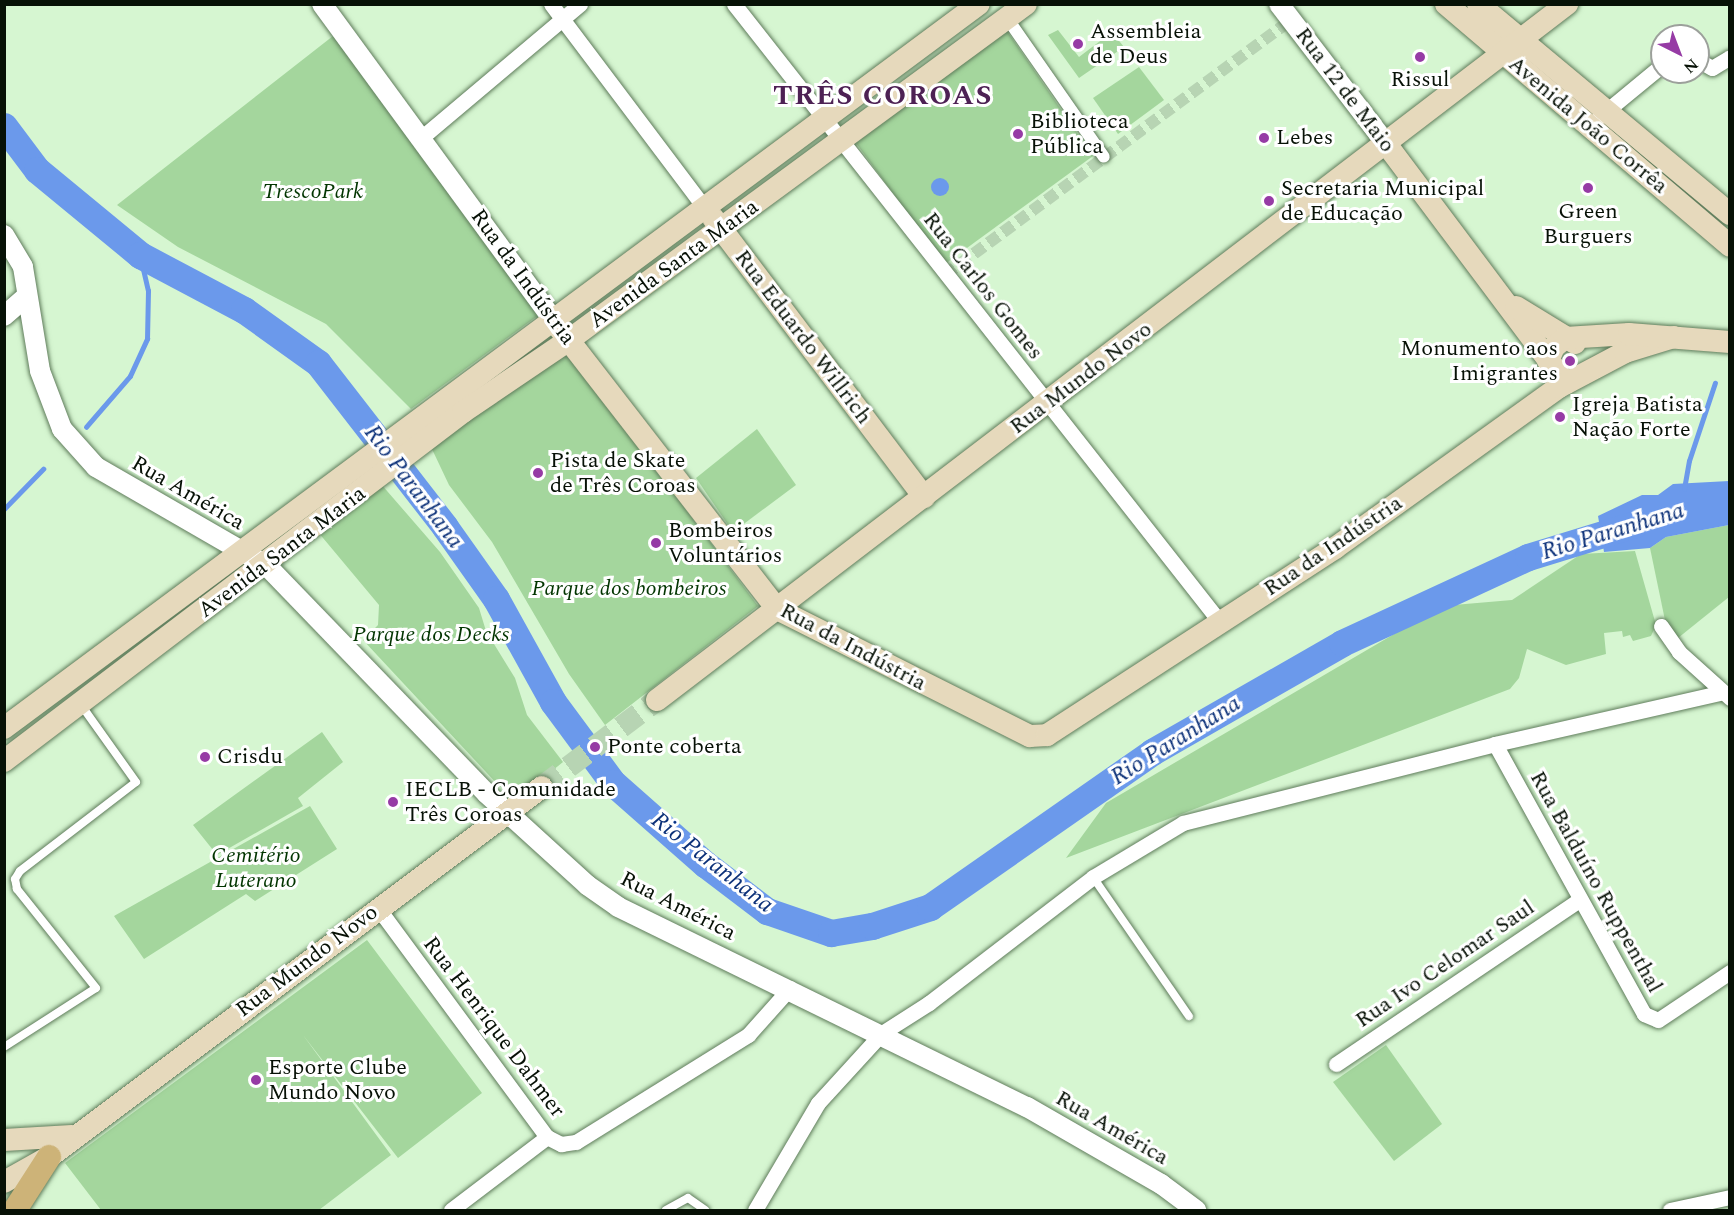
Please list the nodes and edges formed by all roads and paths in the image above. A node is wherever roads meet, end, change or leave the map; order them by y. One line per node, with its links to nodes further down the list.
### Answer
1 (322, 4): 22 (street, Rua da Indústria)
2 (551, 4): 12 (street, Rua Eduardo Willrich)
3 (580, 4): 12 (street)
4 (734, 4): 20 (street, Rua Carlos Gomes)
5 (1026, 4): 11 (main road, Avenida Santa Maria)
6 (1280, 4): 24 (street, Rua 12 de Maio)
7 (1446, 4): 15 (main road, Avenida João Corrêa)
8 (1479, 4): 14 (main road, Avenida João Corrêa)
9 (1567, 4): 14 (main road, Rua Mundo Novo)
10 (972, 9): 13 (main road); 20 (main road, Avenida Santa Maria)
11 (1007, 18): 13 (main road, Avenida Santa Maria); 25 (street)
12 (562, 19): 22 (street); 26 (street, Rua Eduardo Willrich)
13 (983, 37): 23 (main road, Avenida Santa Maria)
14 (1524, 40): 15 (main road, Rua Mundo Novo); 19 (main road, Avenida João Corrêa)
15 (1504, 56): 21 (main road, Avenida João Corrêa); 24 (main road, Rua Mundo Novo)
16 (1730, 57): 17 (street)
17 (1710, 67)
18 (1650, 75): 19 (street)
19 (1607, 110): 21 (street); 27 (main road, Avenida João Corrêa)
20 (824, 119): 23 (street, Rua Carlos Gomes); 26 (main road, Avenida Santa Maria)
21 (1589, 127): 30 (main road, Avenida João Corrêa)
22 (421, 138): 34 (street, Rua da Indústria)
23 (841, 140): 28 (main road, Avenida Santa Maria); 42 (street, Rua Carlos Gomes)
24 (1388, 145): 31 (main road, Rua 12 de Maio); 42 (main road, Rua Mundo Novo)
25 (1104, 158)
26 (705, 208): 28 (main road, Rua Eduardo Willrich); 34 (main road, Avenida Santa Maria)
27 (1730, 214)
28 (721, 229): 37 (main road, Avenida Santa Maria); 45 (main road, Rua Eduardo Willrich)
29 (4, 235): 32 (street, Rua América)
30 (1730, 246)
31 (1496, 292): 36 (main road, Rua 12 de Maio); 39 (main road, Rua 12 de Maio)
32 (27, 297): 33 (street); 46 (street, Rua América)
33 (4, 316)
34 (553, 320): 37 (main road, Rua da Indústria); 43 (main road, Avenida Santa Maria)
35 (1674, 337): 36 (main road); 38 (main road); 40 (main road, Rua da Indústria)
36 (1565, 338): 39 (main road); 40 (main road, Rua 12 de Maio)
37 (569, 340): 43 (main road, Avenida Santa Maria); 48 (main road, Rua da Indústria)
38 (1730, 342)
39 (1548, 360): 41 (main road, Rua 12 de Maio)
40 (1590, 369): 41 (main road, Rua da Indústria)
41 (1566, 383): 49 (main road, Rua da Indústria)
42 (1047, 404): 45 (main road, Rua Mundo Novo); 49 (street, Rua Carlos Gomes)
43 (458, 405): 44 (main road, Avenida Santa Maria)
44 (338, 496): 46 (main road, Avenida Santa Maria); 47 (main road, Avenida Santa Maria)
45 (924, 497): 48 (main road, Rua Mundo Novo)
46 (241, 551): 47 (street, Rua América); 51 (main road, Avenida Santa Maria)
47 (266, 565): 52 (main road, Avenida Santa Maria); 60 (street, Rua América)
48 (777, 609): 49 (main road, Rua da Indústria); 54 (main road, Rua Mundo Novo)
49 (1220, 622)
50 (1661, 626): 53 (street)
51 (131, 635): 52 (main road); 56 (main road, Avenida Santa Maria)
52 (146, 654): 55 (main road, Avenida Santa Maria)
53 (1725, 696): 57 (street)
54 (657, 700)
55 (80, 703): 58 (main road, Avenida Santa Maria); 68 (lane)
56 (4, 728)
57 (1495, 744): 61 (street); 62 (street, Rua Balduíno Ruppenthal)
58 (7, 754)
59 (542, 787): 60 (main road, Rua Mundo Novo)
60 (507, 813): 63 (main road, Rua Mundo Novo); 65 (street, Rua América)
61 (1093, 877): 66 (lane); 67 (street)
62 (1578, 901): 64 (street, Rua Balduíno Ruppenthal); 69 (street, Rua Ivo Celomar Saul)
63 (378, 908): 70 (main road, Rua Mundo Novo); 71 (street, Rua Henrique Dahmer)
64 (1730, 972)
65 (790, 988): 67 (street, Rua América); 71 (street, Rua Henrique Dahmer)
66 (1189, 1016)
67 (882, 1033): 80 (street); 81 (street, Rua América)
68 (4, 1047)
69 (1336, 1064)
70 (72, 1137): 72 (main road); 73 (main road, Rua Mundo Novo)
71 (547, 1137): 77 (street)
72 (8, 1138)
73 (49, 1157): 74 (main road, Rua Mundo Novo); 76 (main road)
74 (4, 1182)
75 (1730, 1197): 82 (street)
76 (15, 1210)
77 (451, 1210)
78 (666, 1210): 79 (lane)
79 (705, 1210)
80 (755, 1210)
81 (1196, 1210)
82 (1670, 1210)

